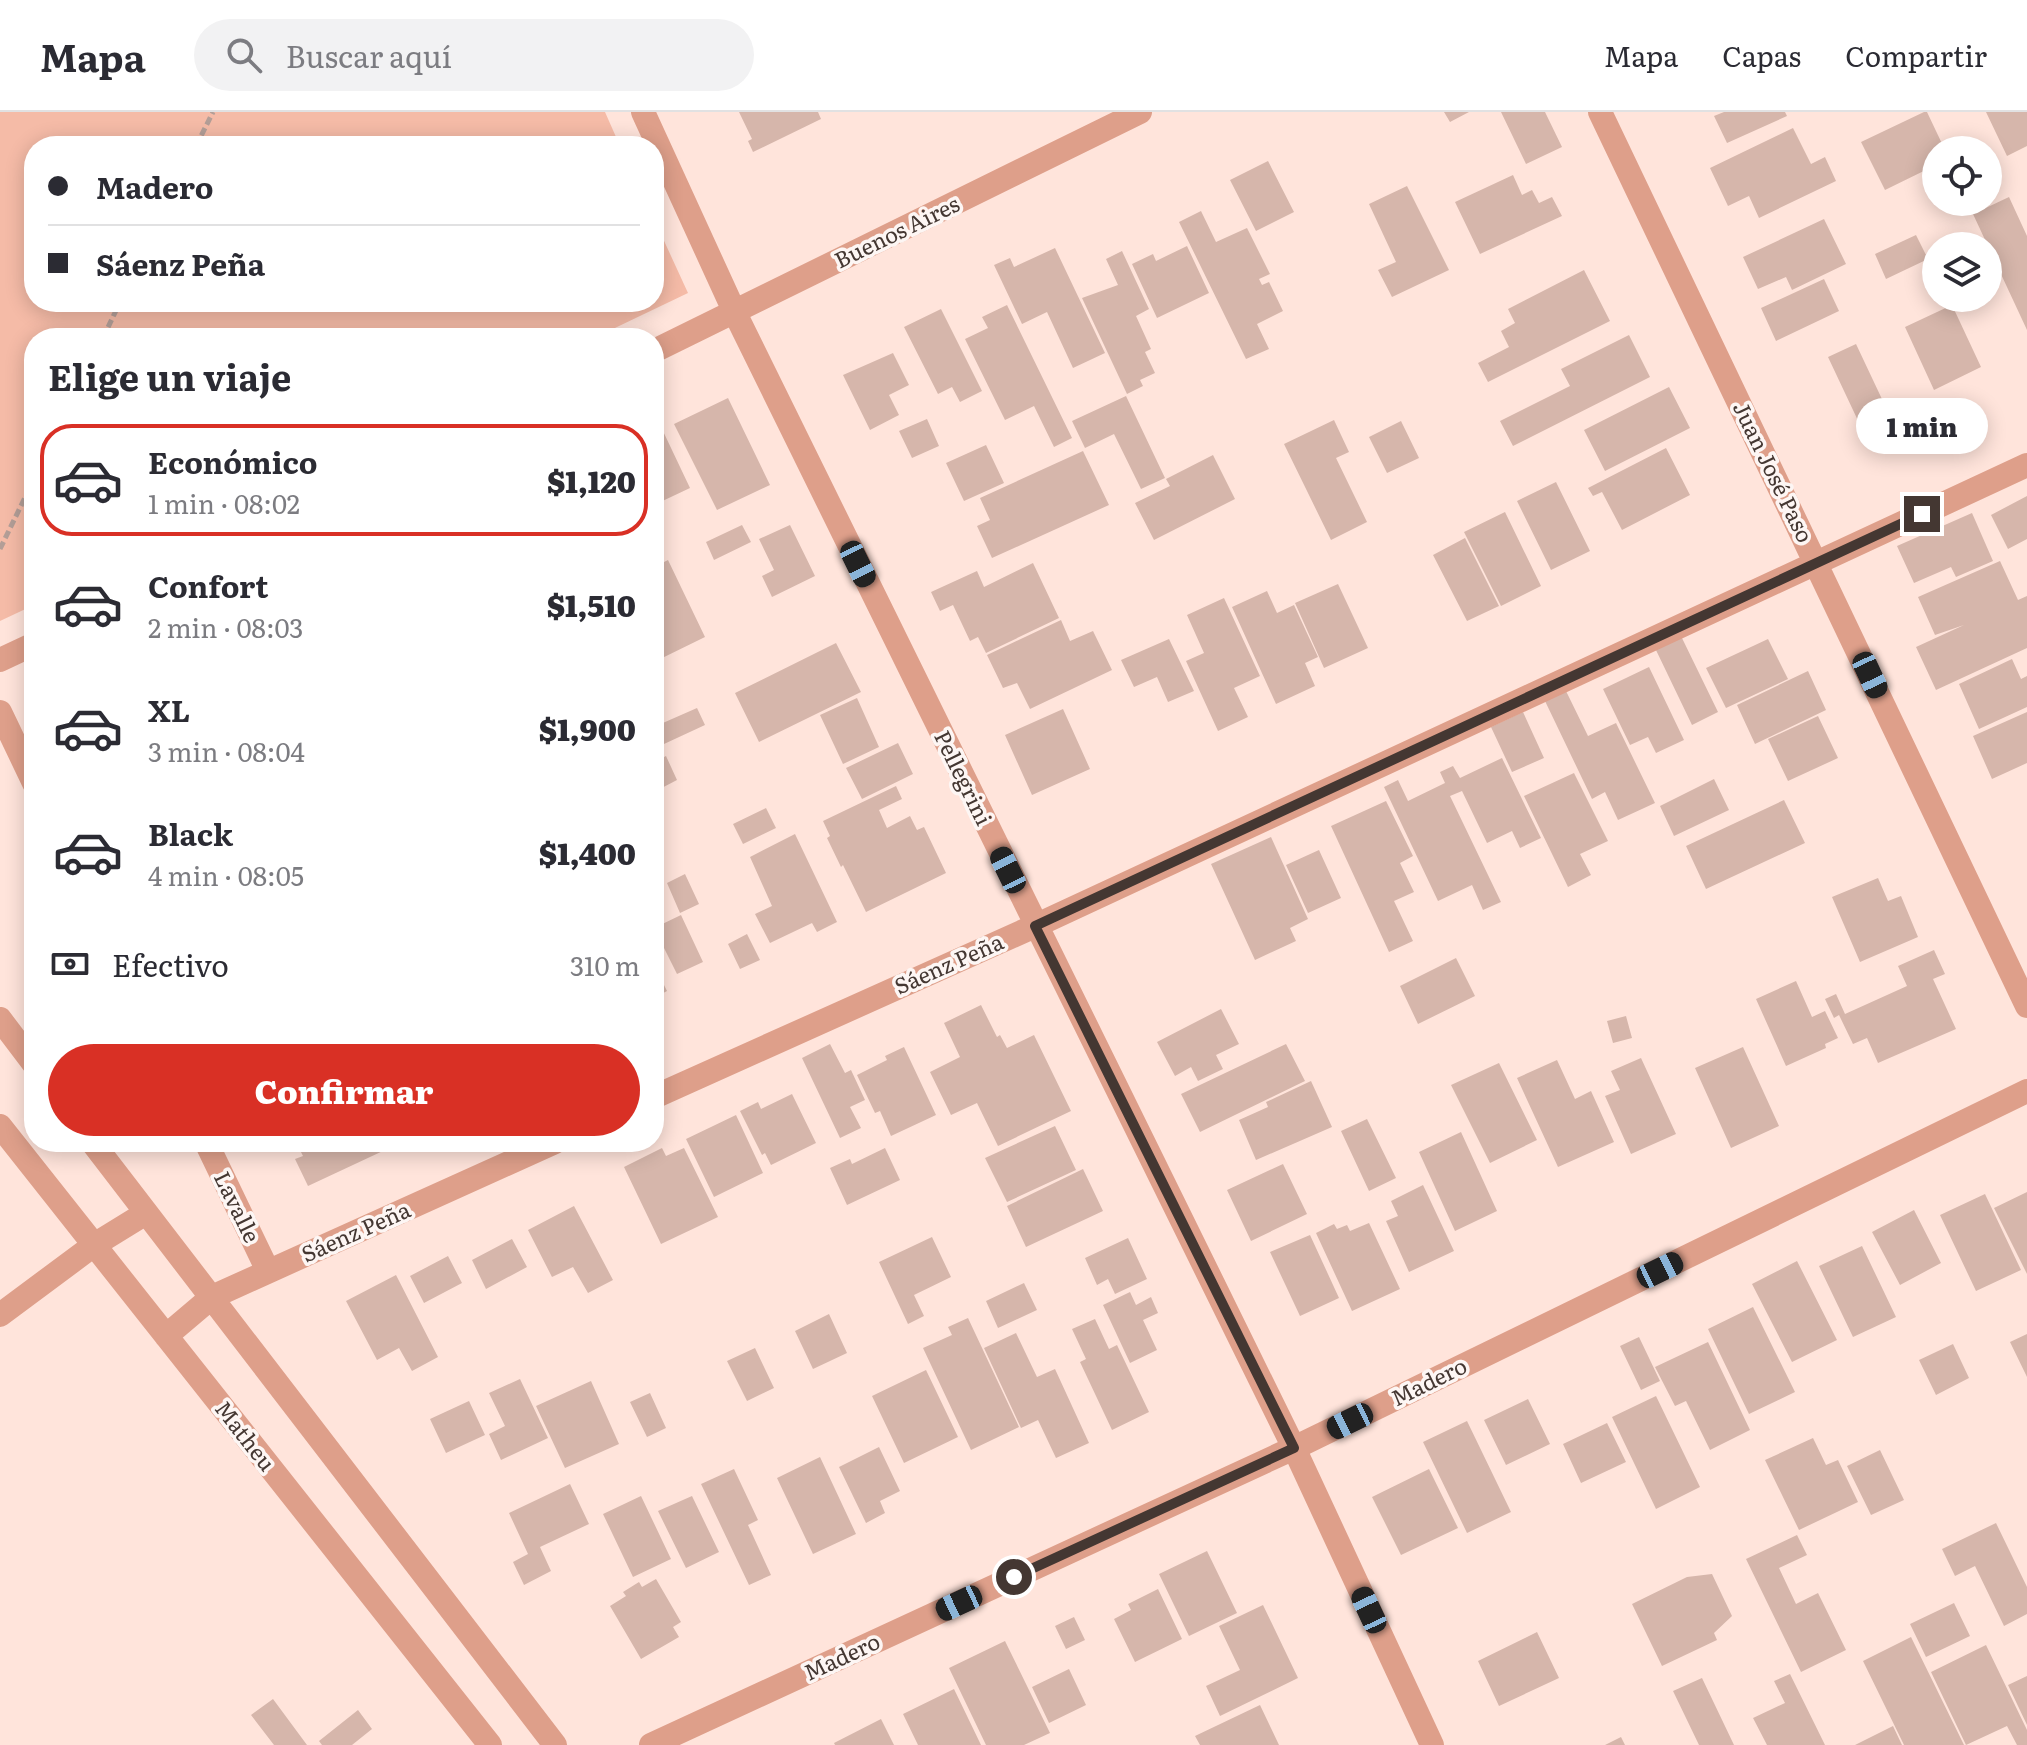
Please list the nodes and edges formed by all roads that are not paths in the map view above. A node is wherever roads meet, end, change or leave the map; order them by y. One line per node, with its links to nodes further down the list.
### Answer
1 (643, 112): 4 (street, Pellegrini)
2 (1140, 112): 6 (street, Buenos Aires)
3 (1600, 112): 9 (street, Juan José Paso)
4 (654, 136)
5 (664, 158): 6 (street, Pellegrini)
6 (735, 313): 7 (street, Buenos Aires); 14 (street, Pellegrini)
7 (664, 346)
8 (2027, 465): 9 (street, Sáenz Peña)
9 (1818, 564): 14 (street, Sáenz Peña); 15 (street, Juan José Paso)
10 (24, 649): 11 (street)
11 (0, 660)
12 (0, 712): 13 (street)
13 (24, 762)
14 (1035, 926): 19 (street, Sáenz Peña); 30 (street, Pellegrini)
15 (2027, 1006)
16 (0, 1019): 17 (street)
17 (24, 1051)
18 (2027, 1091): 30 (street, Madero)
19 (664, 1093)
20 (0, 1126): 25 (street, Matheu)
21 (100, 1152): 24 (street)
22 (211, 1152): 26 (street, Lavalle)
23 (533, 1152): 26 (street, Sáenz Peña)
24 (146, 1213): 25 (street); 27 (street)
25 (94, 1245): 28 (street); 29 (street, Matheu)
26 (268, 1271): 27 (street, Sáenz Peña)
27 (212, 1297): 29 (street, Sáenz Peña); 32 (street)
28 (0, 1315)
29 (166, 1336): 31 (street, Matheu)
30 (1294, 1448): 33 (street, Madero); 34 (street, Pellegrini)
31 (490, 1745)
32 (555, 1745)
33 (651, 1745)
34 (1432, 1745)

